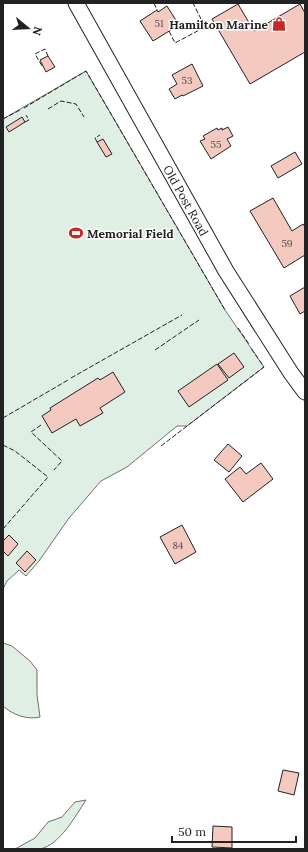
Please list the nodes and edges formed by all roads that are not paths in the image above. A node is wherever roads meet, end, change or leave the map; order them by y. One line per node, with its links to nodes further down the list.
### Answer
1 (76, 3): 2 (street, Old Post Road)
2 (305, 392)

